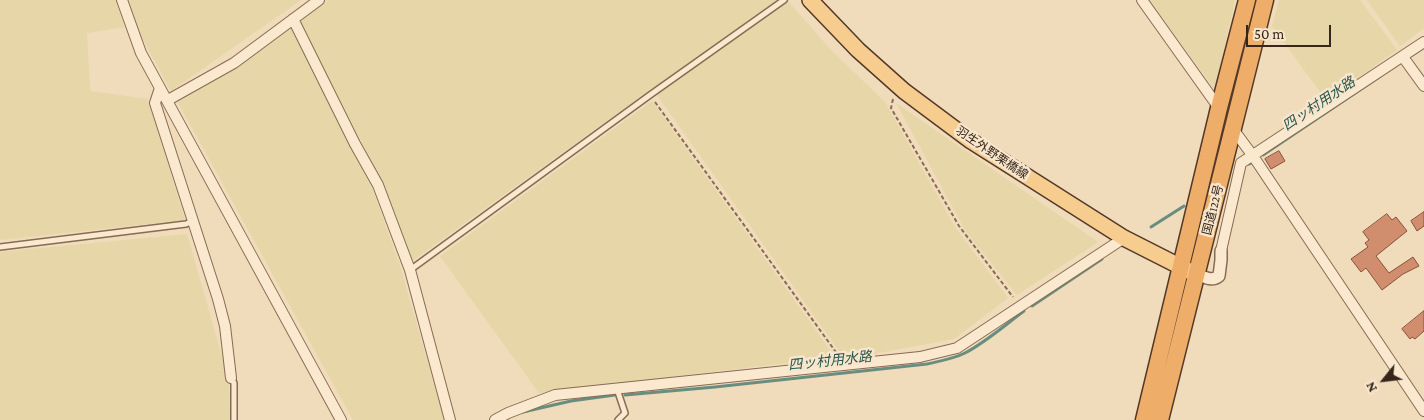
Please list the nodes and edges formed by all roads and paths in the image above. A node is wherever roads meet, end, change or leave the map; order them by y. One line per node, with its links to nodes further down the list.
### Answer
1 (122, 0): 13 (street)
2 (319, 0): 8 (street)
3 (784, 0): 14 (lane)
4 (810, 0): 11 (main road, 羽生外野栗橋線)
5 (1142, 0): 16 (street)
6 (1247, 0): 16 (highway, 国道122号)
7 (1265, 0): 17 (highway, 国道122号)
8 (293, 19): 15 (street); 24 (street)
9 (1424, 42): 10 (street)
10 (1403, 57): 12 (street); 18 (street)
11 (897, 84): 20 (main road, 羽生外野栗橋線); 26 (path)
12 (1424, 86)
13 (160, 88): 15 (street); 19 (street)
14 (650, 95): 24 (lane); 27 (path)
15 (168, 100): 32 (street)
16 (1219, 108): 23 (highway, 国道122号)
17 (1233, 129): 18 (street); 25 (highway, 国道122号)
18 (1253, 156): 22 (street); 30 (street)
19 (194, 221): 21 (lane); 28 (street)
20 (1124, 238): 23 (main road, 羽生外野栗橋線); 26 (street)
21 (0, 247)
22 (1220, 251): 25 (street)
23 (1181, 268): 25 (main road, 羽生外野栗橋線); 36 (highway, 国道122号)
24 (410, 270): 33 (street)
25 (1197, 274): 37 (highway, 国道122号)
26 (1021, 307): 27 (street)
27 (846, 365): 29 (street)
28 (231, 378): 31 (lane)
29 (617, 389): 34 (street); 35 (lane)
30 (1424, 411)
31 (234, 420)
32 (341, 420)
33 (450, 420)
34 (495, 420)
35 (618, 420)
36 (1144, 420)
37 (1160, 420)

